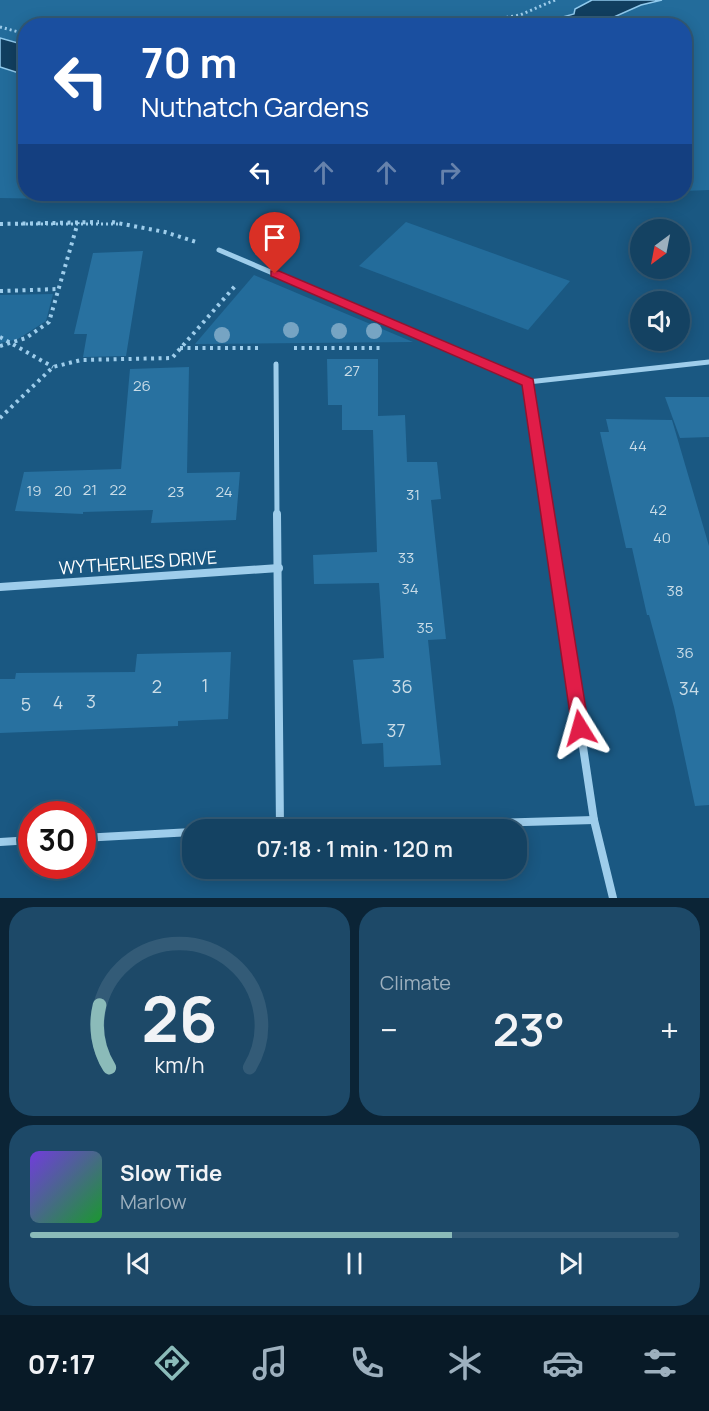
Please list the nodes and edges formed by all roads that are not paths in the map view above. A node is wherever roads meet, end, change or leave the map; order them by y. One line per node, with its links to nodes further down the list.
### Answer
1 (219, 250): 4 (street)
2 (709, 362): 4 (street)
3 (276, 364): 5 (street)
4 (528, 382): 8 (street)
5 (279, 568): 6 (street, WYTHERLIES DRIVE); 7 (street)
6 (0, 587)
7 (280, 819)
8 (594, 820): 9 (street); 14 (street)
9 (527, 822)
10 (182, 833): 11 (street)
11 (96, 837)
12 (18, 841): 13 (street)
13 (0, 842)
14 (613, 898)

